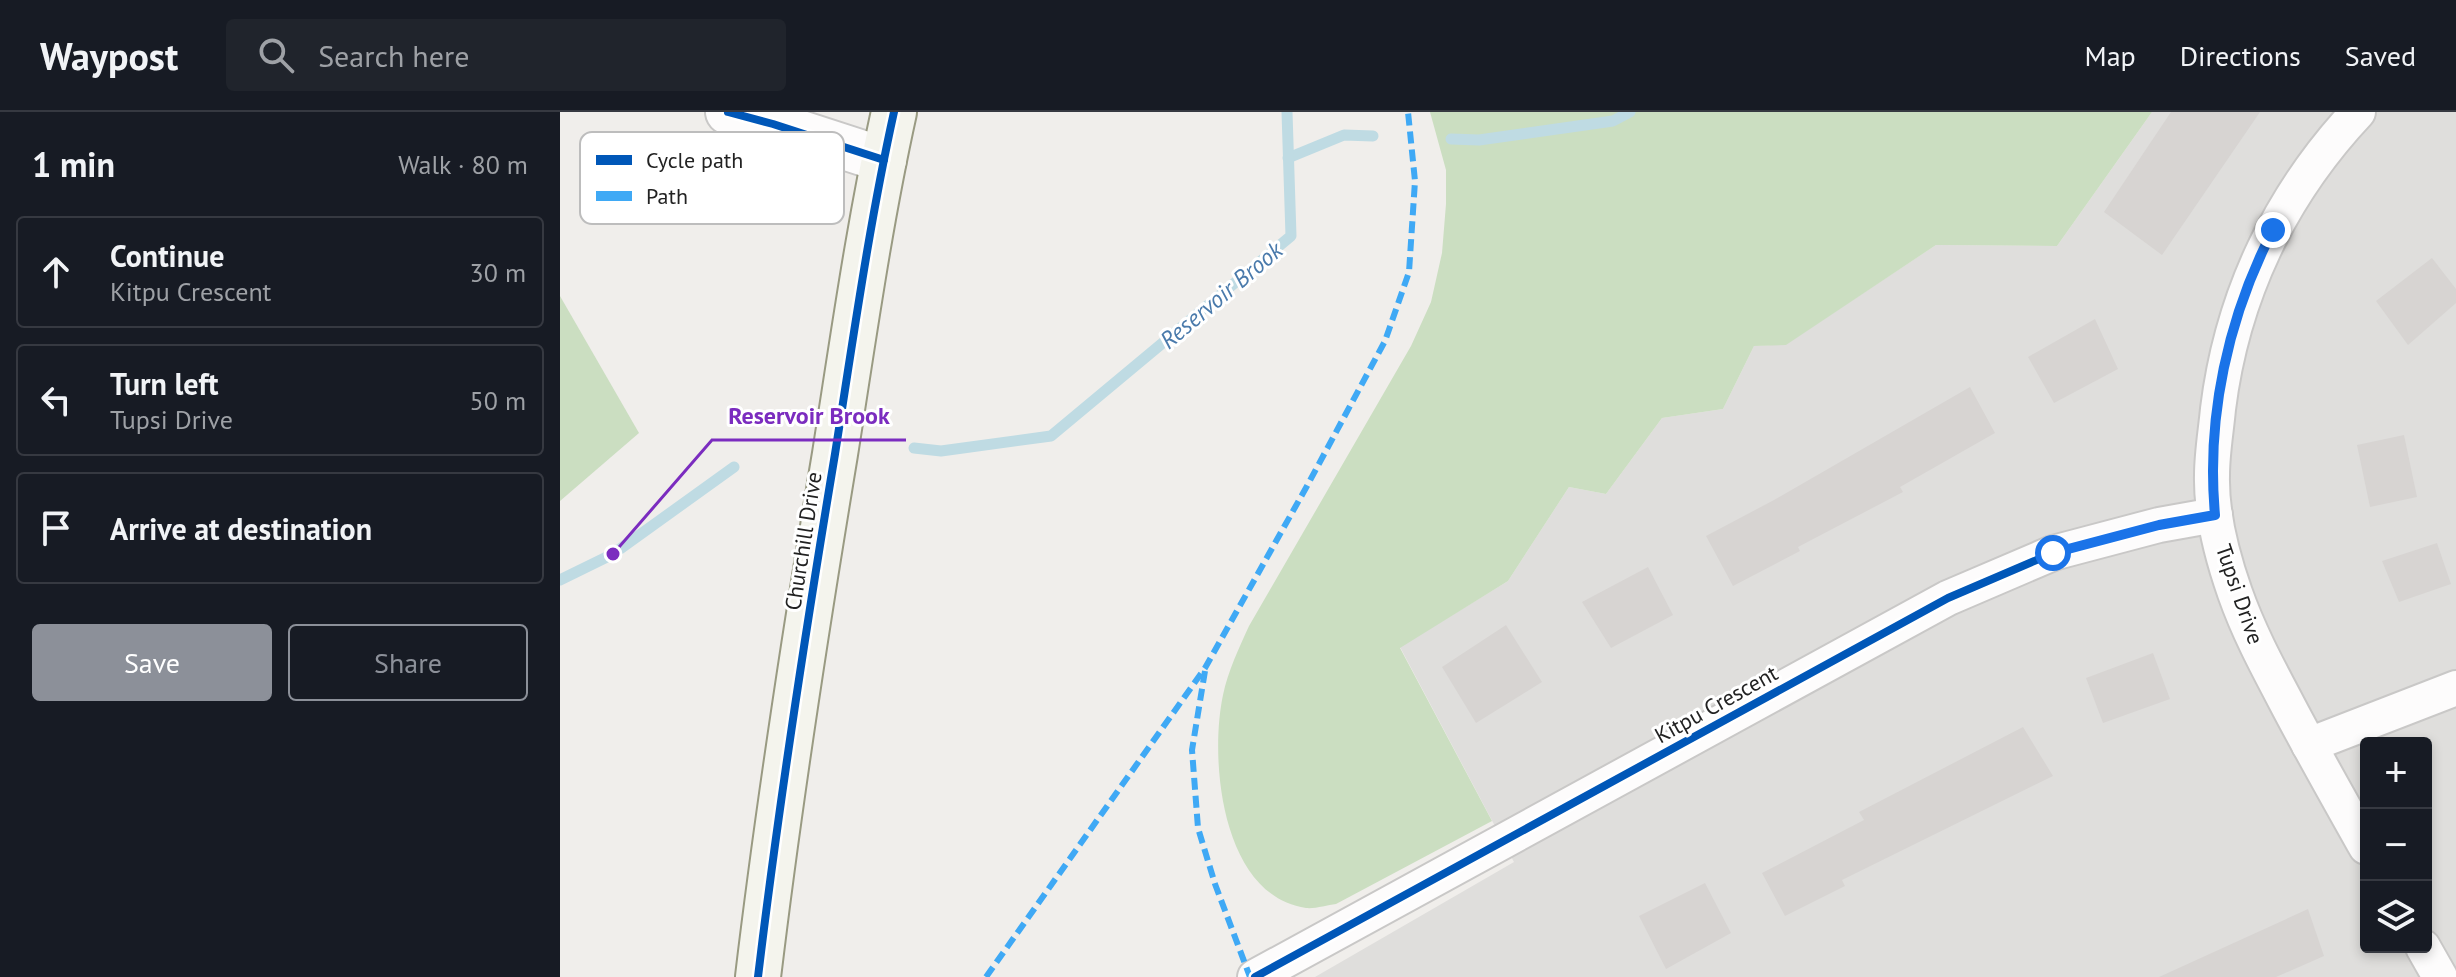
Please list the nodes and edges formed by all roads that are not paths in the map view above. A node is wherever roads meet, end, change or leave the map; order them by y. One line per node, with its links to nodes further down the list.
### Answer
1 (728, 112): 4 (street)
2 (894, 112): 6 (main road, Churchill Drive)
3 (2358, 112): 7 (street, Tupsi Drive)
4 (798, 132)
5 (844, 147): 6 (street)
6 (884, 160): 12 (main road, Churchill Drive)
7 (2215, 515): 9 (street, Tupsi Drive); 13 (street, Kitpu Crescent)
8 (2456, 688): 9 (street)
9 (2309, 745): 10 (street, Tupsi Drive)
10 (2360, 836)
11 (2426, 953): 14 (street)
12 (758, 977)
13 (1255, 977)
14 (2440, 977)

